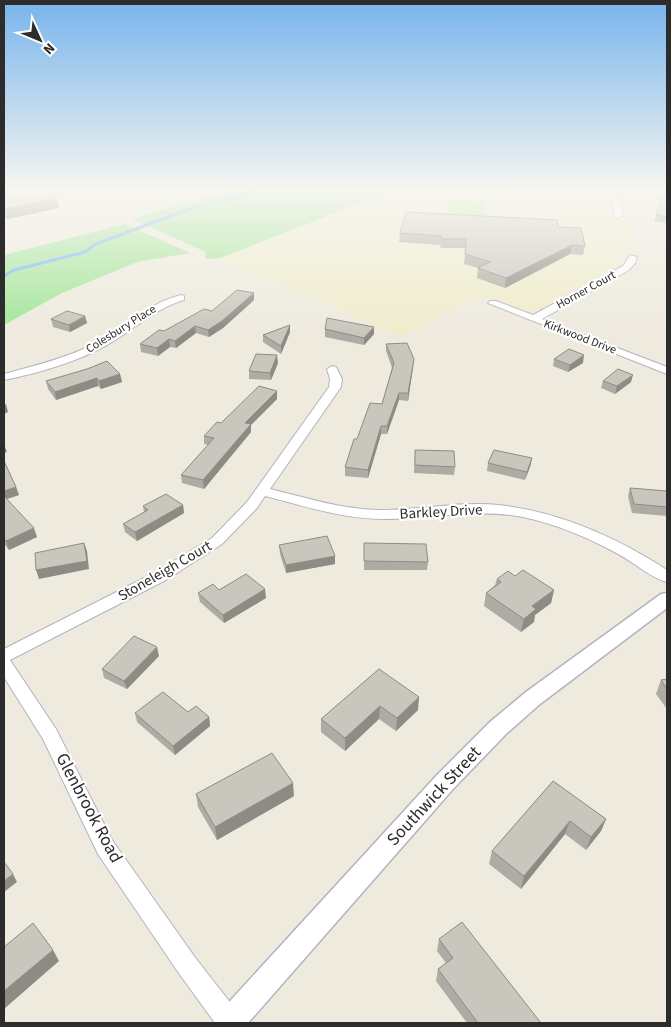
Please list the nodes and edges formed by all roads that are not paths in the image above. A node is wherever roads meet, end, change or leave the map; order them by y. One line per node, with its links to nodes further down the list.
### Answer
1 (633, 257): 4 (street, Horner Court)
2 (182, 298): 7 (street, Colesbury Place)
3 (493, 303): 4 (street, Kirkwood Drive)
4 (534, 319): 6 (street, Kirkwood Drive)
5 (332, 369): 8 (street, Stoneleigh Court)
6 (667, 370)
7 (4, 378)
8 (262, 491): 9 (street, Barkley Drive); 11 (street, Stoneleigh Court)
9 (667, 577)
10 (667, 599): 13 (street, Southwick Street)
11 (4, 656)
12 (4, 664): 13 (street, Glenbrook Road)
13 (229, 1023)

